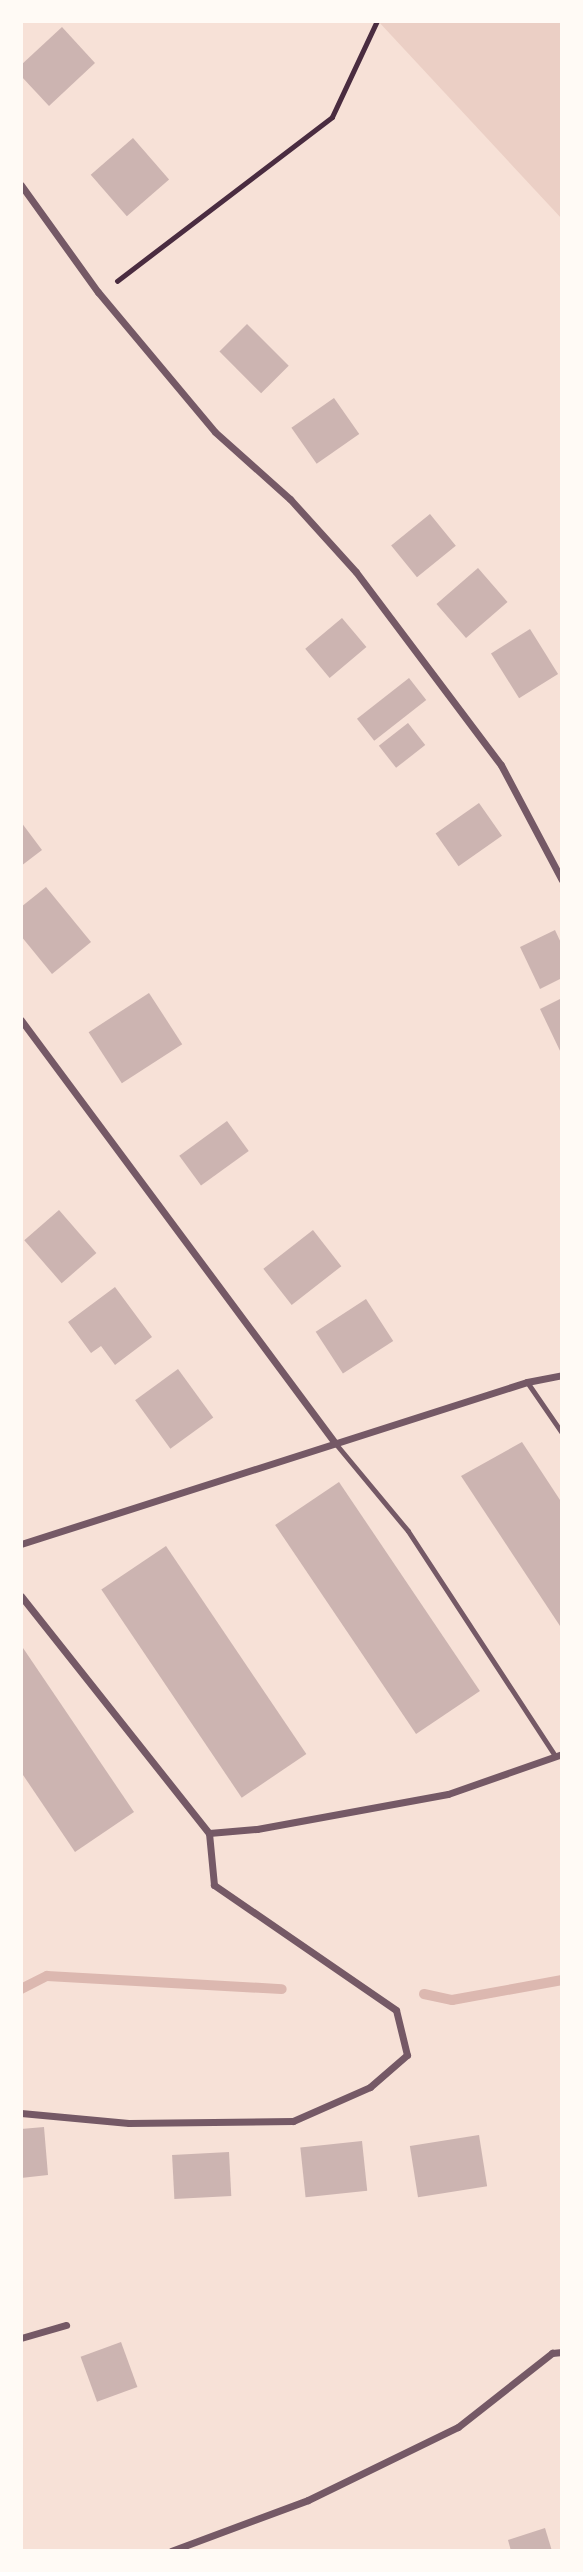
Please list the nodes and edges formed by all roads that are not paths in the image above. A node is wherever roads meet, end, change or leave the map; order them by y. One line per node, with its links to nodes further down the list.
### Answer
1 (21, 185): 2 (street)
2 (562, 880)
3 (21, 1020): 7 (street)
4 (562, 1375): 5 (street)
5 (527, 1382): 6 (lane); 7 (street)
6 (562, 1433)
7 (335, 1443): 8 (street); 10 (lane)
8 (21, 1544)
9 (21, 1596): 11 (street)
10 (559, 1755): 11 (street)
11 (209, 1833): 12 (street)
12 (21, 2113)
13 (66, 2325): 14 (street)
14 (21, 2338)
15 (562, 2352): 16 (street)
16 (171, 2551)

